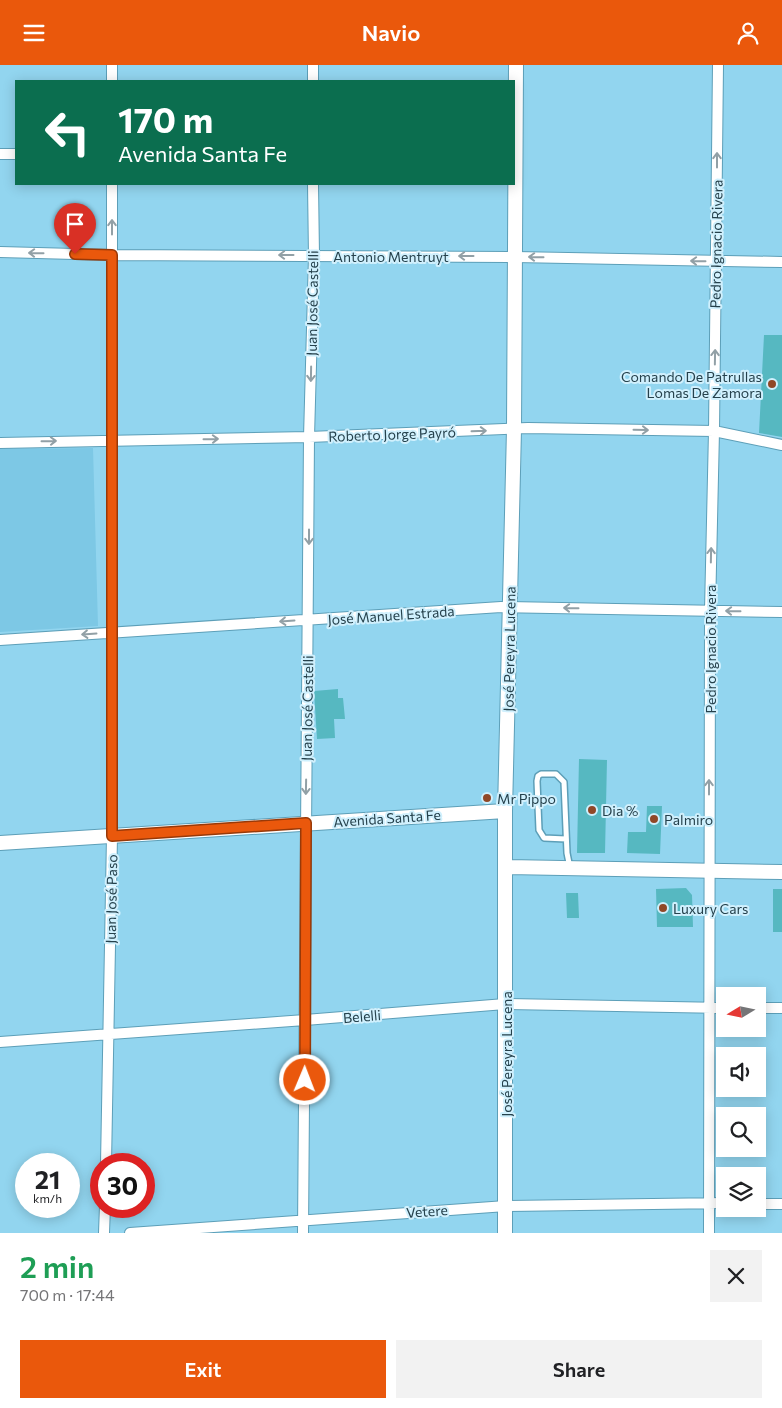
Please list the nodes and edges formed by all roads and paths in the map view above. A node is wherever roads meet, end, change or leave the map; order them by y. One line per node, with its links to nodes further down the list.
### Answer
1 (112, 65): 5 (street)
2 (313, 65): 6 (street)
3 (516, 65): 14 (street, José Pereyra Lucena)
4 (718, 65): 15 (street, Pedro Ignacio Rivera, one-way to 4)
5 (112, 80)
6 (313, 80)
7 (0, 154): 8 (street)
8 (15, 154)
9 (112, 185): 12 (street, Juan José Paso, one-way to 9)
10 (313, 185): 13 (street, Juan José Castelli)
11 (0, 252): 12 (street, Antonio Mentruyt, one-way to 11)
12 (112, 255): 13 (street, Antonio Mentruyt, one-way to 12); 20 (street, Juan José Paso)
13 (314, 255): 14 (street, Antonio Mentruyt, one-way to 13); 19 (street, Juan José Castelli, one-way to 19)
14 (515, 257): 15 (street, Antonio Mentruyt, one-way to 14); 17 (street, José Pereyra Lucena)
15 (716, 261): 16 (street, Antonio Mentruyt); 18 (street, Pedro Ignacio Rivera, one-way to 15)
16 (782, 262)
17 (514, 429): 18 (street, Roberto Jorge Payró, one-way to 18); 19 (street, Roberto Jorge Payró, one-way to 17); 23 (street, José Pereyra Lucena)
18 (714, 431): 22 (street, Roberto Jorge Payró); 24 (street, Pedro Ignacio Rivera, one-way to 18)
19 (309, 437): 20 (street, Roberto Jorge Payró, one-way to 19); 26 (street, Juan José Castelli, one-way to 26)
20 (112, 440): 21 (street, Roberto Jorge Payró, one-way to 20); 27 (street, Juan José Paso)
21 (0, 443)
22 (782, 445)
23 (510, 607): 24 (street, José Manuel Estrada, one-way to 23); 26 (street, José Manuel Estrada); 29 (street, José Pereyra Lucena)
24 (710, 611): 25 (street, José Manuel Estrada, one-way to 24); 36 (street, Pedro Ignacio Rivera, one-way to 24)
25 (782, 612)
26 (308, 620): 27 (street, José Manuel Estrada, one-way to 27); 30 (street, Juan José Castelli, one-way to 30)
27 (112, 632): 28 (street, José Manuel Estrada, one-way to 28); 31 (street, Juan José Paso)
28 (0, 639)
29 (505, 811): 30 (street, Avenida Santa Fe); 34 (street, José Pereyra Lucena)
30 (306, 823): 31 (street, Avenida Santa Fe); 43 (street, Juan José Castelli)
31 (112, 836): 33 (street, Avenida Santa Fe); 44 (street, Juan José Paso)
32 (566, 839): 32 (lane); 35 (lane)
33 (0, 843)
34 (506, 867): 35 (street); 38 (street, José Pereyra Lucena)
35 (570, 868): 36 (street)
36 (709, 871): 37 (street); 39 (street, Pedro Ignacio Rivera)
37 (782, 872)
38 (506, 1004): 39 (street, Belelli); 43 (street, Belelli); 51 (street, José Pereyra Lucena)
39 (709, 1008): 40 (street, Belelli); 47 (street, Pedro Ignacio Rivera)
40 (716, 1008)
41 (766, 1008): 42 (street)
42 (782, 1008)
43 (305, 1020): 44 (street, Belelli); 53 (street, Juan José Castelli)
44 (110, 1035): 45 (street, Belelli); 46 (street, Juan José Paso)
45 (0, 1042)
46 (106, 1153)
47 (710, 1203): 48 (street, Vetere); 51 (street, Vetere); 58 (street, Pedro Ignacio Rivera)
48 (716, 1203)
49 (766, 1204): 50 (street)
50 (782, 1204)
51 (506, 1206): 53 (street, Vetere); 57 (street, José Pereyra Lucena)
52 (105, 1218): 54 (street)
53 (304, 1220): 55 (street, Vetere); 56 (street, Juan José Castelli)
54 (104, 1233)
55 (130, 1233)
56 (304, 1233)
57 (505, 1233)
58 (710, 1233)

